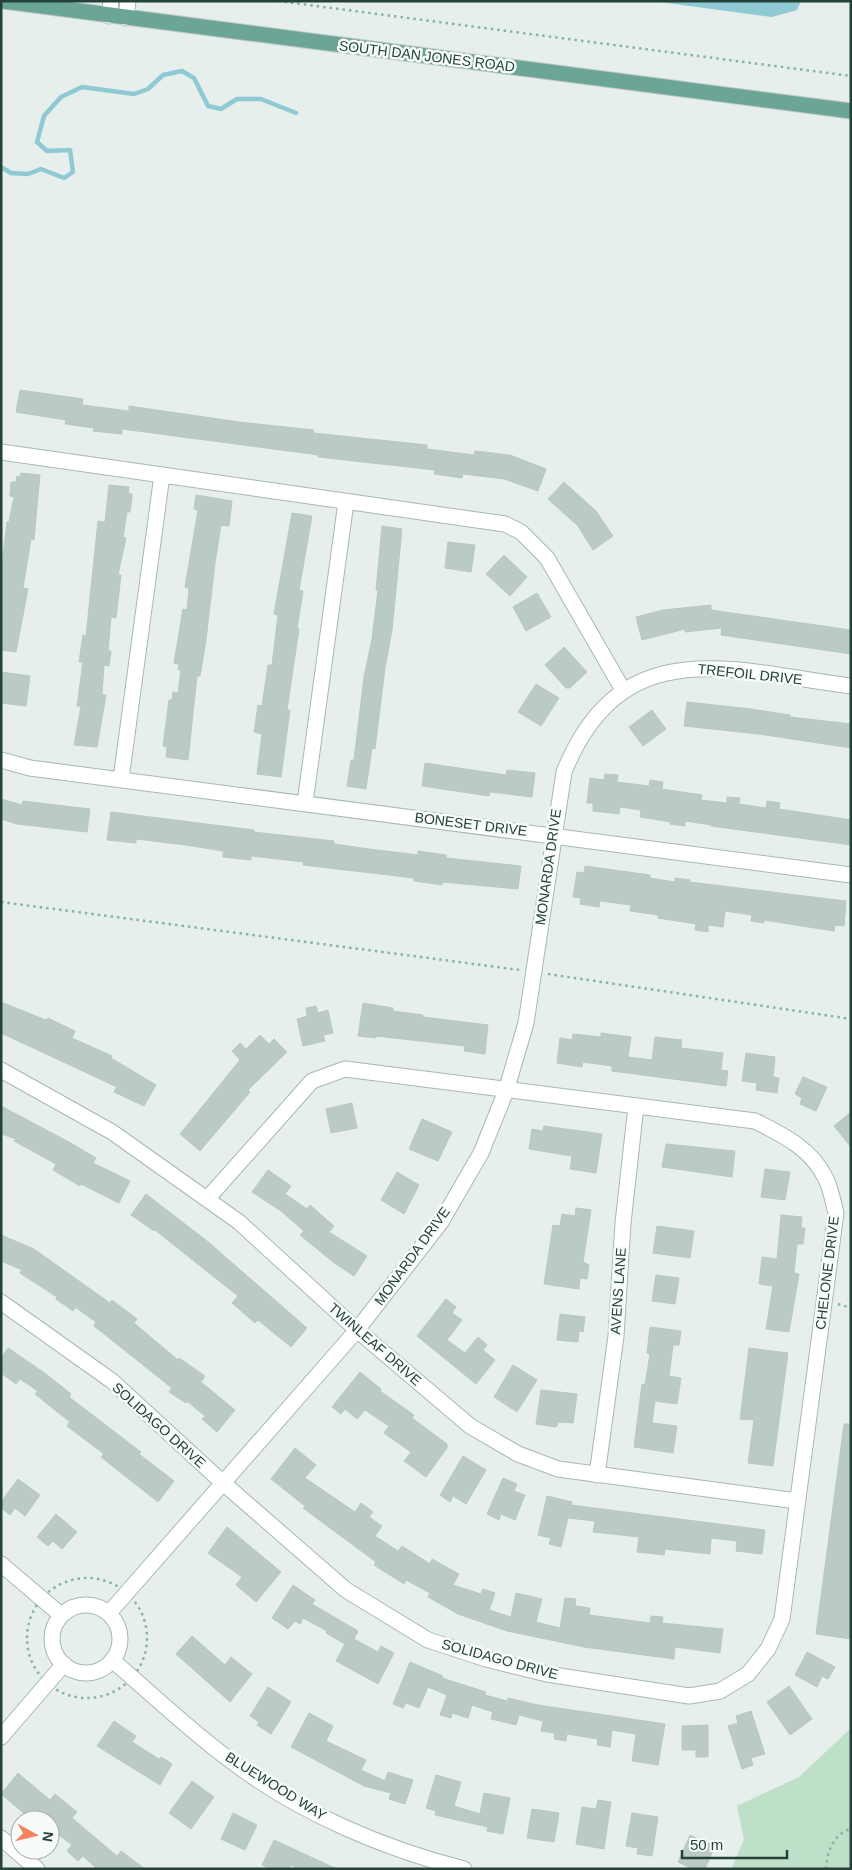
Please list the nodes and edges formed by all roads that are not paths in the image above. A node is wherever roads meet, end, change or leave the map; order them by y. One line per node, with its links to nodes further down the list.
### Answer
1 (3, 1): 3 (main road, SOUTH DAN JONES ROAD)
2 (128, 1): 4 (street)
3 (110, 8): 4 (main road, SOUTH DAN JONES ROAD)
4 (126, 18): 5 (main road, SOUTH DAN JONES ROAD)
5 (851, 111)
6 (1, 452): 7 (street)
7 (162, 476): 8 (street); 12 (street)
8 (346, 502): 10 (street); 13 (street)
9 (851, 686): 10 (street, TREFOIL DRIVE)
10 (623, 690): 14 (street, MONARDA DRIVE)
11 (1, 760): 12 (street, BONESET DRIVE)
12 (121, 779): 13 (street, BONESET DRIVE)
13 (306, 803): 14 (street, BONESET DRIVE)
14 (553, 834): 15 (street, BONESET DRIVE); 17 (street, MONARDA DRIVE)
15 (851, 875)
16 (1, 1070): 19 (street, TWINLEAF DRIVE)
17 (506, 1091): 18 (street, CHELONE DRIVE); 19 (street, CHELONE DRIVE); 21 (street, MONARDA DRIVE)
18 (636, 1106): 22 (street, AVENS LANE); 24 (street, CHELONE DRIVE)
19 (207, 1199): 21 (street, TWINLEAF DRIVE)
20 (1, 1302): 23 (street, SOLIDAGO DRIVE)
21 (357, 1330): 22 (street, TWINLEAF DRIVE); 23 (street, MONARDA DRIVE)
22 (597, 1475): 24 (street, TWINLEAF DRIVE)
23 (222, 1482): 24 (street, SOLIDAGO DRIVE); 26 (street, MONARDA DRIVE)
24 (797, 1501)
25 (1, 1564): 27 (street)
26 (109, 1613): 27 (street); 28 (street)
27 (62, 1615): 29 (street)
28 (112, 1660): 29 (street); 33 (street, BLUEWOOD WAY)
29 (64, 1664): 30 (street)
30 (1, 1737)
31 (1, 1838): 32 (street)
32 (38, 1869)
33 (464, 1869)

